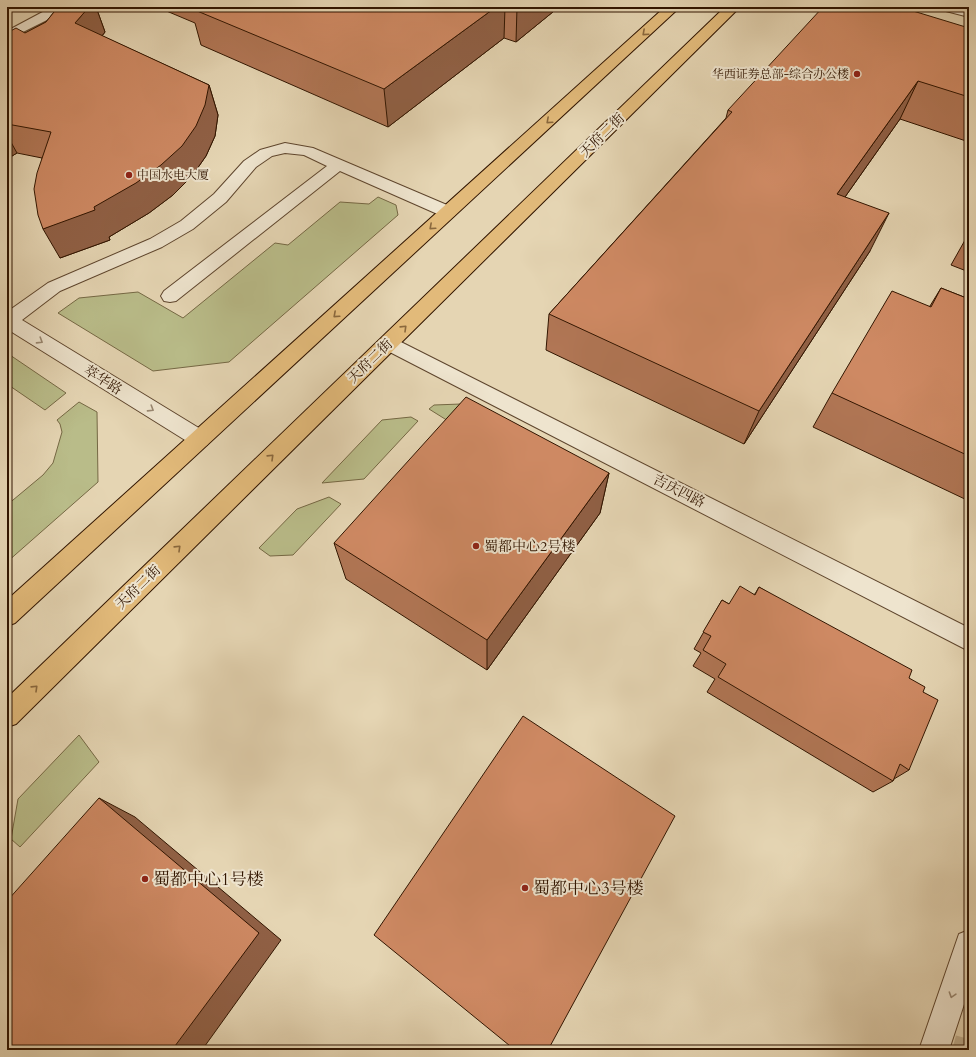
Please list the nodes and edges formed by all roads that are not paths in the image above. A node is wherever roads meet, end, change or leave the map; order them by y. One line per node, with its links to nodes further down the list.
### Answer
1 (62, 7): 6 (street)
2 (733, 7): 11 (main road, 天府二街, one-way to 2)
3 (947, 7): 5 (street)
4 (671, 8): 8 (main road, one-way to 8)
5 (969, 13)
6 (7, 36)
7 (340, 164): 8 (street); 9 (street); 10 (street)
8 (448, 212): 12 (main road, one-way to 12)
9 (170, 296)
10 (7, 321): 12 (street, 萃华路, one-way to 12)
11 (389, 343): 14 (street, 吉庆四路); 15 (main road, 天府二街, one-way to 11)
12 (200, 439): 13 (main road)
13 (7, 615)
14 (969, 640)
15 (7, 715)
16 (969, 944): 17 (street, one-way to 17)
17 (934, 1050)

